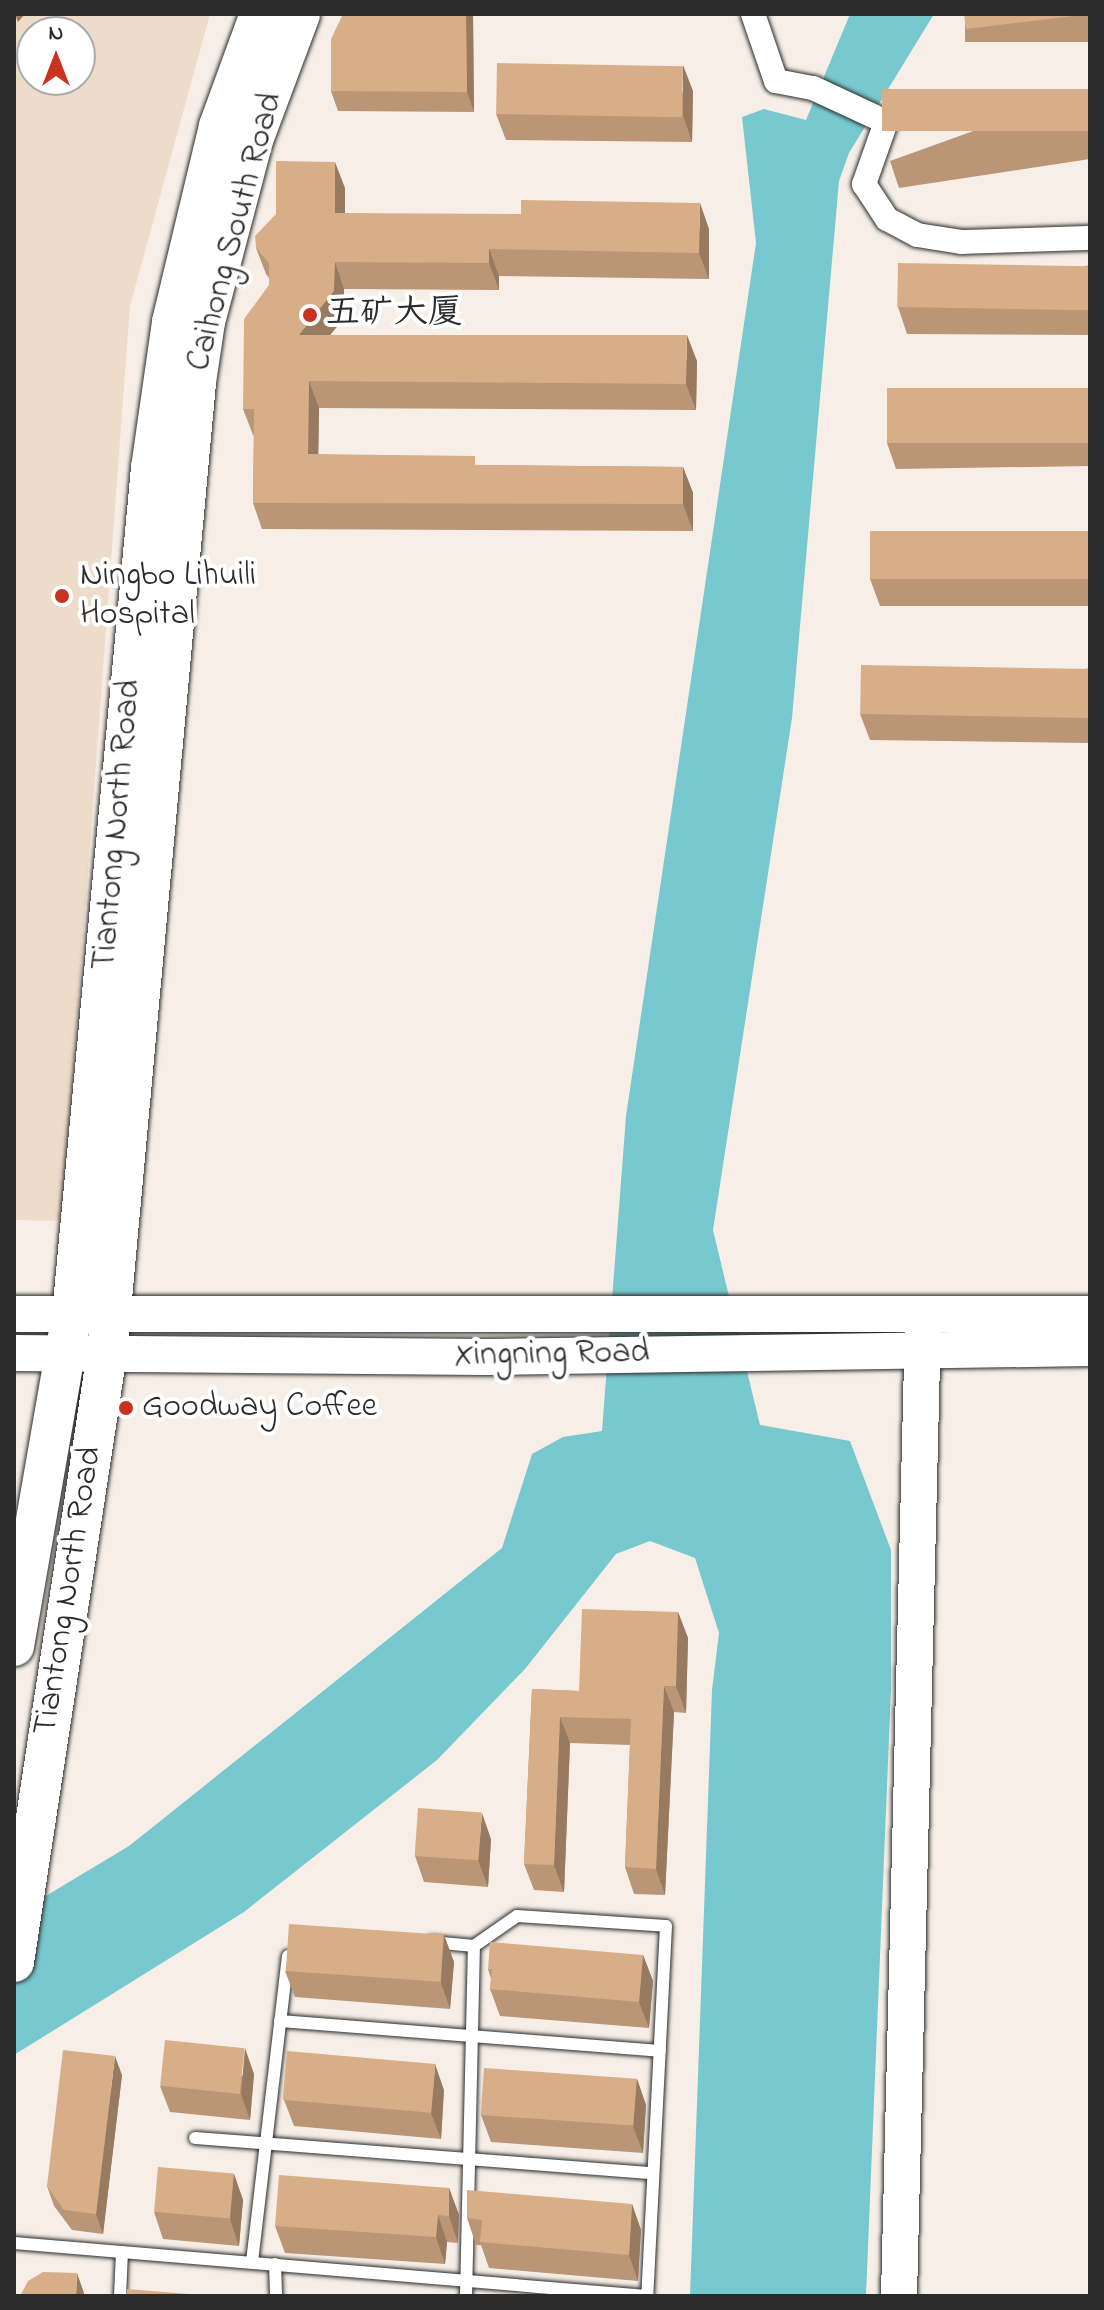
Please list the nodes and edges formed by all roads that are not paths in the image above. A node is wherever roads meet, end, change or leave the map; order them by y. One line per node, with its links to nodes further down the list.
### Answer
1 (260, 14): 8 (main road, Tiantong North Road)
2 (300, 14): 8 (main road, Caihong South Road)
3 (753, 14): 4 (street)
4 (1090, 238)
5 (14, 1314): 8 (main road, Xingning Road)
6 (1090, 1314): 7 (main road, Xingning Road)
7 (924, 1330): 8 (main road, Xingning Road); 8 (main road, Xingning Road); 9 (main road, Xingning Road); 32 (main road)
8 (89, 1334): 10 (main road, Xingning Road); 11 (main road, Tiantong North Road); 15 (main road, Tiantong North Road)
9 (1090, 1348)
10 (14, 1353)
11 (14, 1646)
12 (413, 1940): 14 (lane)
13 (289, 1943): 16 (lane)
14 (474, 1946): 17 (lane); 18 (lane)
15 (14, 1962)
16 (280, 2021): 17 (lane); 20 (lane)
17 (472, 2038): 18 (lane); 21 (lane)
18 (660, 2051): 22 (lane)
19 (195, 2138): 20 (lane)
20 (265, 2148): 21 (lane); 25 (lane)
21 (468, 2162): 22 (lane); 27 (lane)
22 (653, 2173): 31 (lane)
23 (14, 2243): 24 (lane)
24 (122, 2252): 25 (lane); 28 (lane)
25 (252, 2262): 26 (lane)
26 (275, 2264): 27 (lane); 29 (lane)
27 (466, 2281): 30 (lane); 31 (lane)
28 (120, 2296)
29 (276, 2296)
30 (466, 2296)
31 (647, 2296)
32 (899, 2296)

